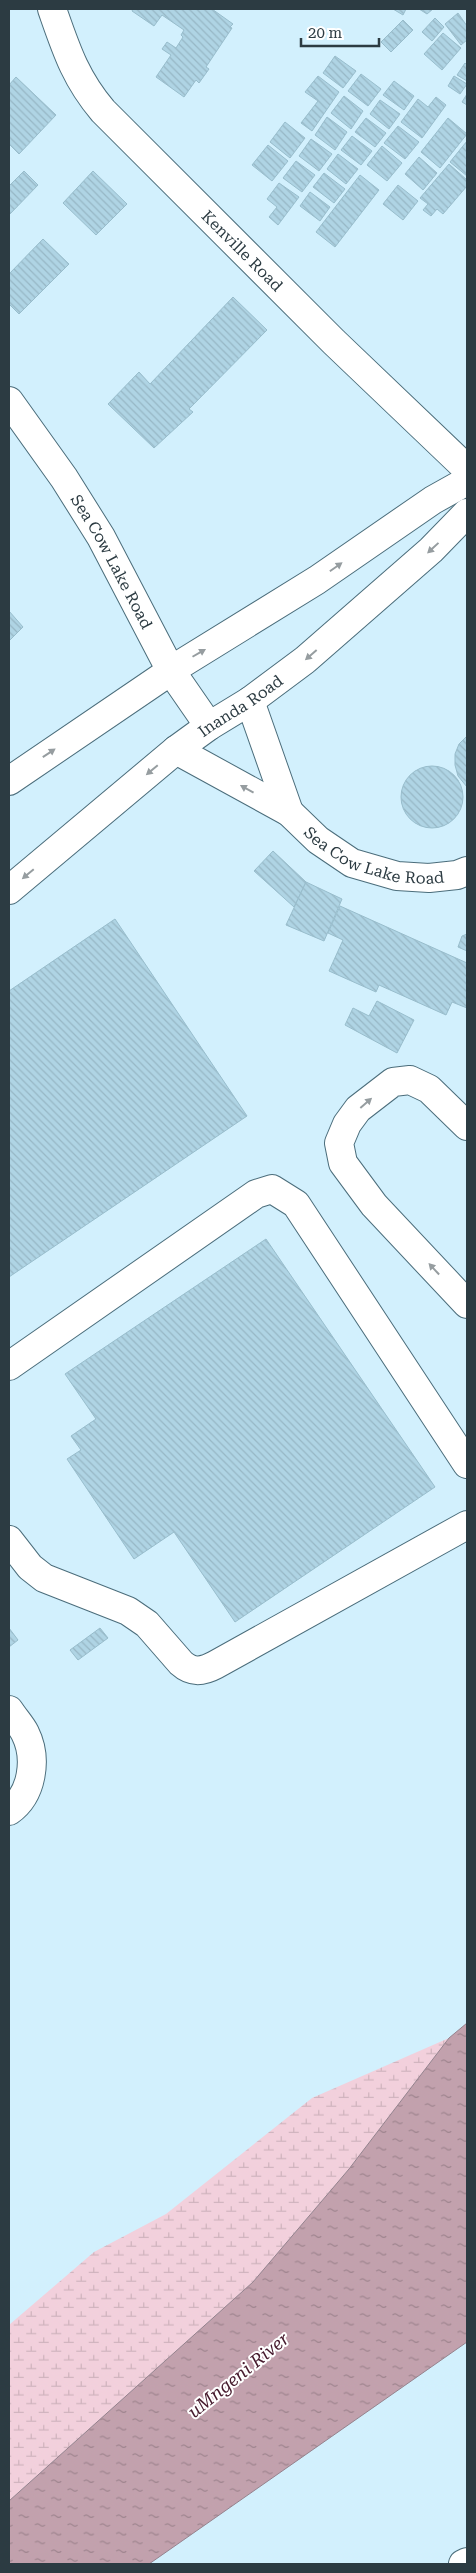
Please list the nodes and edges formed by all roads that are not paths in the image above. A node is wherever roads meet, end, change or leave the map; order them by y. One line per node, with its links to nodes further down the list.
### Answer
1 (52, 9): 3 (street, Kenville Road)
2 (9, 401): 6 (street, Sea Cow Lake Road)
3 (467, 469)
4 (467, 481): 6 (street, one-way to 4)
5 (467, 513): 7 (street, Inanda Road, one-way to 7)
6 (171, 671): 8 (street, Sea Cow Lake Road); 10 (street, one-way to 6)
7 (250, 701): 8 (street, Inanda Road); 11 (street, Sea Cow Lake Road)
8 (209, 726): 9 (street, Inanda Road)
9 (176, 750): 11 (street, Sea Cow Lake Road, one-way to 9); 13 (street, Inanda Road, one-way to 13)
10 (9, 780)
11 (289, 812): 12 (street, Sea Cow Lake Road)
12 (467, 871)
13 (9, 890)
14 (467, 1126): 15 (street, one-way to 14)
15 (467, 1304)
16 (9, 1366): 17 (street)
17 (467, 1464)
18 (467, 1525): 19 (street)
19 (9, 1540)
20 (9, 1710): 21 (street)
21 (9, 1811)
22 (467, 2562): 23 (street)
23 (463, 2564)

